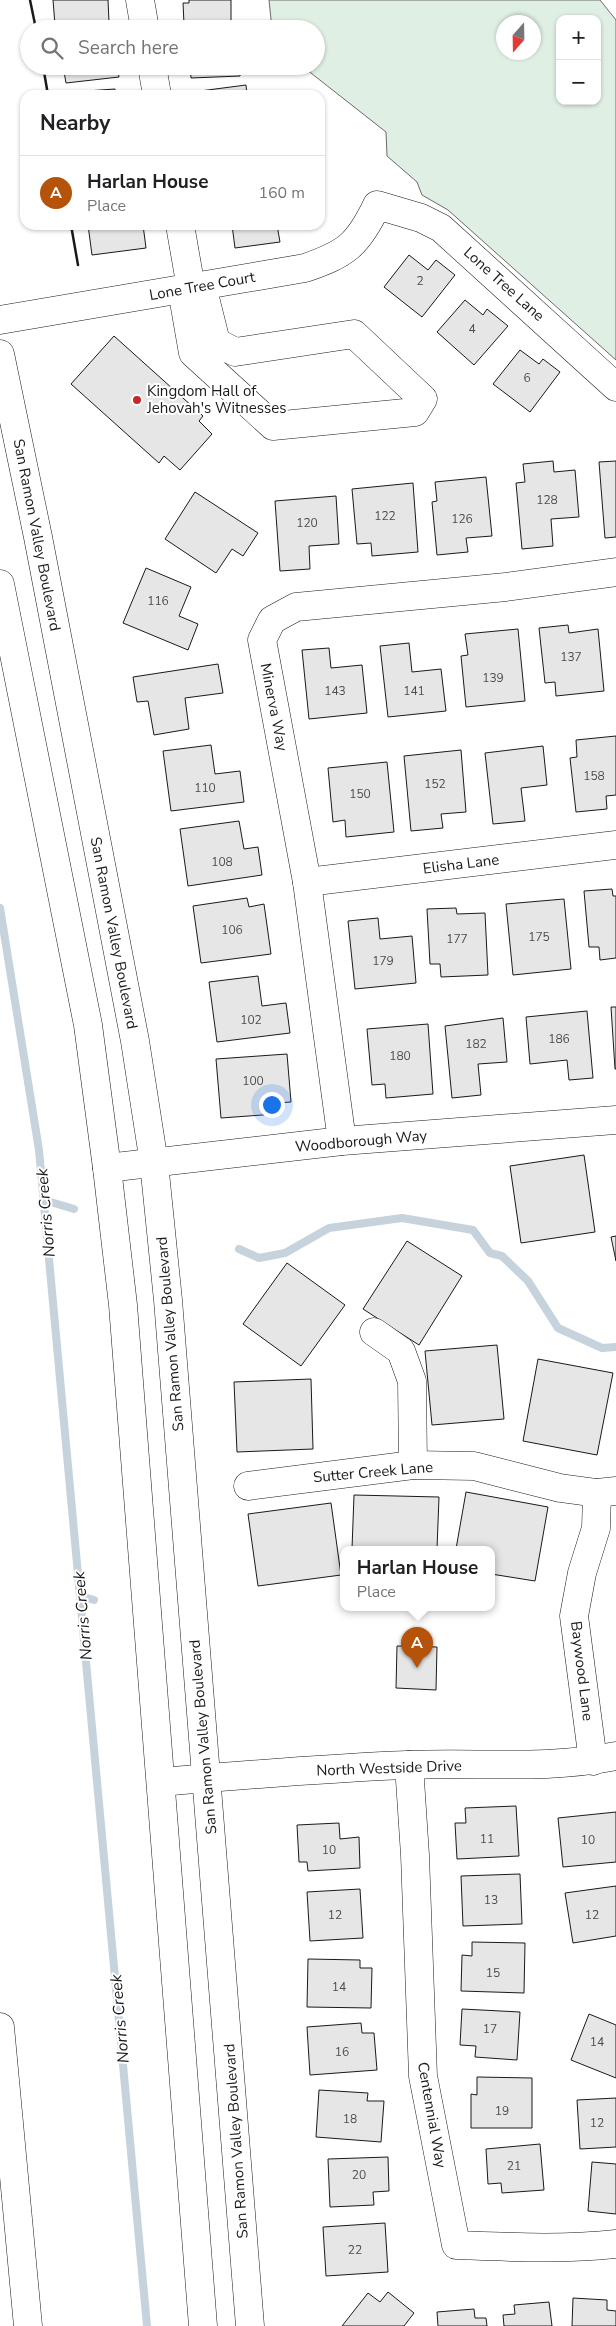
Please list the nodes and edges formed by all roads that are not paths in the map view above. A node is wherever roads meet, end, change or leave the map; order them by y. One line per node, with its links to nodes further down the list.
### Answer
1 (140, 0): 2 (main road)
2 (143, 20)
3 (154, 75): 4 (main road)
4 (156, 90)
5 (377, 205): 7 (main road, Lone Tree Court); 10 (main road, Lone Tree Lane)
6 (181, 230): 7 (main road)
7 (194, 299): 7 (main road); 8 (main road, Lone Tree Court)
8 (0, 320)
9 (0, 354): 17 (main road, San Ramon Valley Boulevard)
10 (616, 387)
11 (616, 572): 14 (main road, Minerva Way)
12 (0, 584): 18 (main road)
13 (616, 845): 14 (main road, Elisha Lane)
14 (307, 882): 16 (main road, Minerva Way)
15 (616, 1120): 16 (main road, Woodborough Way)
16 (342, 1142): 17 (main road, Woodborough Way)
17 (154, 1163): 18 (main road, Woodborough Way); 25 (main road, San Ramon Valley Boulevard)
18 (108, 1168): 26 (main road)
19 (374, 1332): 20 (main road)
20 (413, 1465): 21 (main road, Sutter Creek Lane); 22 (main road, Sutter Creek Lane)
21 (248, 1486)
22 (607, 1492): 23 (main road, Baywood Lane)
23 (605, 1758): 24 (main road, North Westside Drive)
24 (409, 1765): 25 (main road, North Westside Drive); 28 (main road, Centennial Way)
25 (207, 1778): 26 (main road, North Westside Drive); 31 (main road, San Ramon Valley Boulevard)
26 (161, 1782): 30 (main road)
27 (0, 2027): 29 (main road)
28 (616, 2244)
29 (28, 2326)
30 (203, 2326)
31 (250, 2326)

